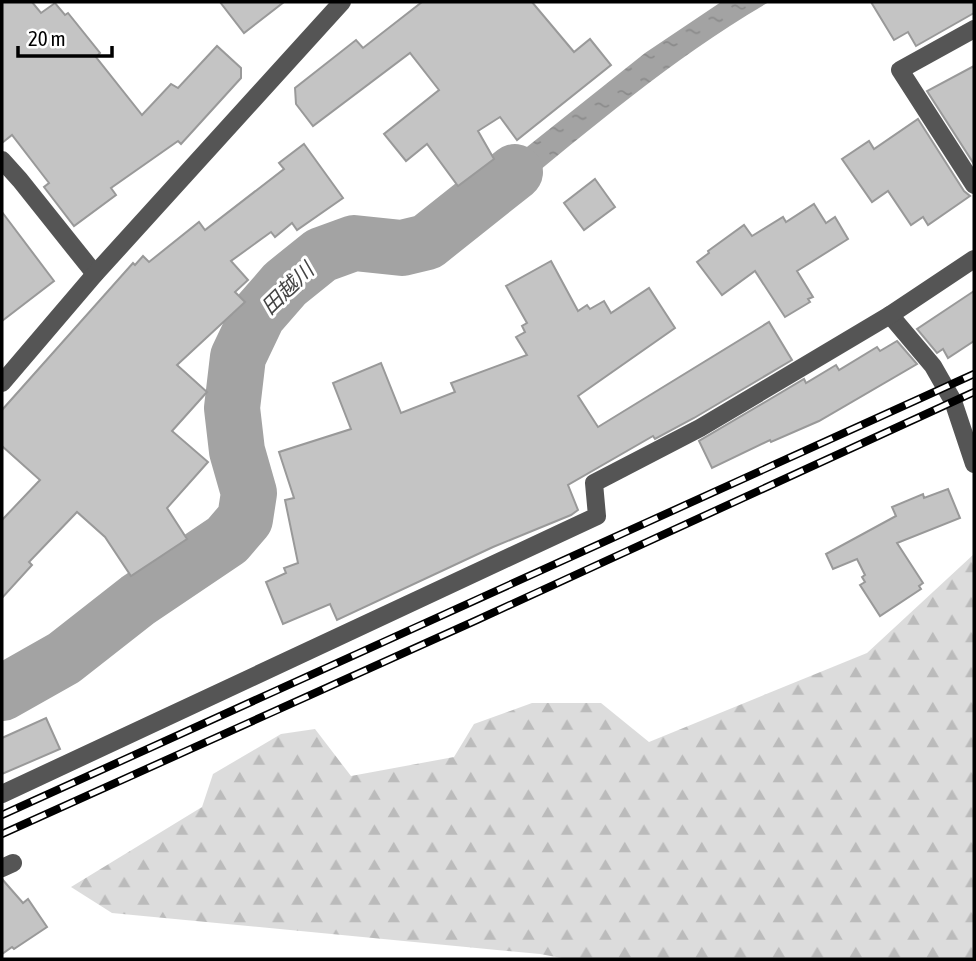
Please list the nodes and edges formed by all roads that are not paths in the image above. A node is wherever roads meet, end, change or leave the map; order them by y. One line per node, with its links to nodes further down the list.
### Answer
1 (342, 2): 6 (street)
2 (974, 29): 4 (street)
3 (2, 160): 6 (street)
4 (974, 185)
5 (974, 259): 7 (street)
6 (95, 274): 8 (street)
7 (890, 315): 9 (street); 10 (street)
8 (2, 383)
9 (974, 464)
10 (2, 794)

